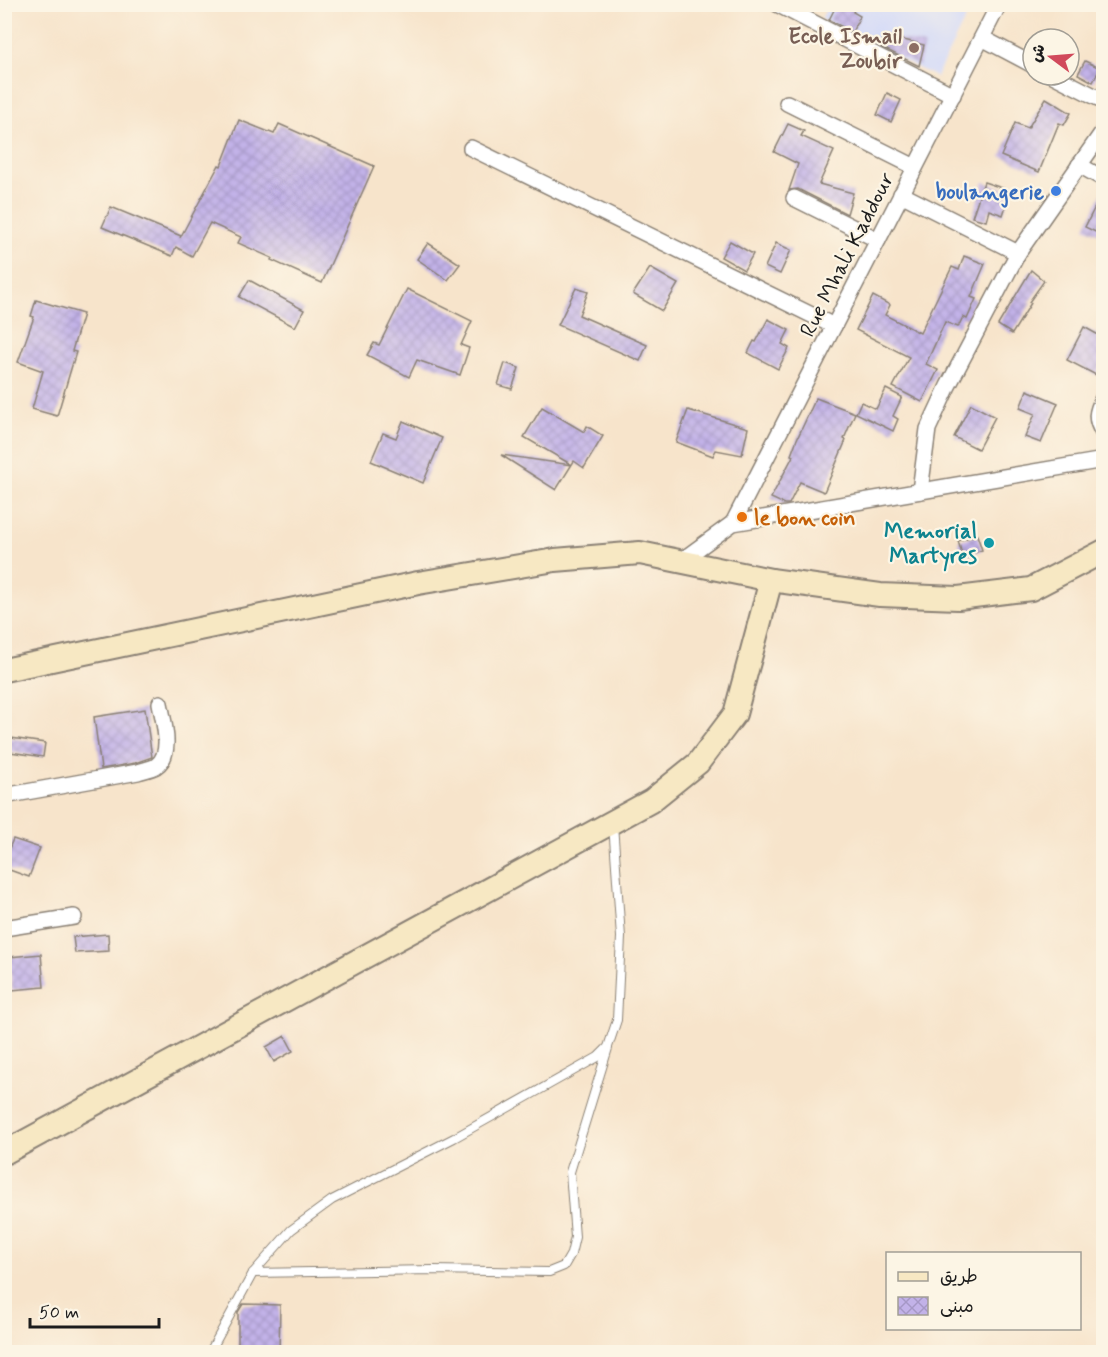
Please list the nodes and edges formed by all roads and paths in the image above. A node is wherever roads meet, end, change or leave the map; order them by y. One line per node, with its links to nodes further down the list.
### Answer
1 (777, 4): 6 (street)
2 (999, 4): 3 (street, Rue Mhali Kaddour)
3 (982, 38): 4 (street); 6 (street, Rue Mhali Kaddour)
4 (1021, 58)
5 (1077, 87): 7 (street)
6 (952, 94): 12 (street, Rue Mhali Kaddour)
7 (1104, 101)
8 (787, 103): 12 (street)
9 (1104, 130): 11 (street)
10 (471, 148): 18 (street)
11 (1079, 165): 13 (street); 17 (street)
12 (915, 167): 14 (street, Rue Mhali Kaddour)
13 (1104, 179)
14 (901, 194): 16 (street, Rue Mhali Kaddour); 17 (street)
15 (794, 198): 16 (street)
16 (878, 240): 18 (street, Rue Mhali Kaddour)
17 (1018, 253): 22 (street)
18 (834, 327): 23 (street, Rue Mhali Kaddour)
19 (1104, 396): 20 (street)
20 (1104, 434)
21 (1104, 460): 22 (street)
22 (920, 491): 23 (street)
23 (733, 523): 25 (street)
24 (1104, 551): 26 (main road)
25 (681, 561): 26 (main road); 27 (main road)
26 (771, 580): 30 (main road)
27 (4, 670)
28 (160, 703): 29 (street)
29 (4, 796)
30 (613, 822): 33 (lane); 34 (main road)
31 (74, 917): 32 (street)
32 (4, 928)
33 (608, 1047): 35 (lane); 35 (lane)
34 (4, 1153)
35 (253, 1273): 36 (lane)
36 (210, 1353)

